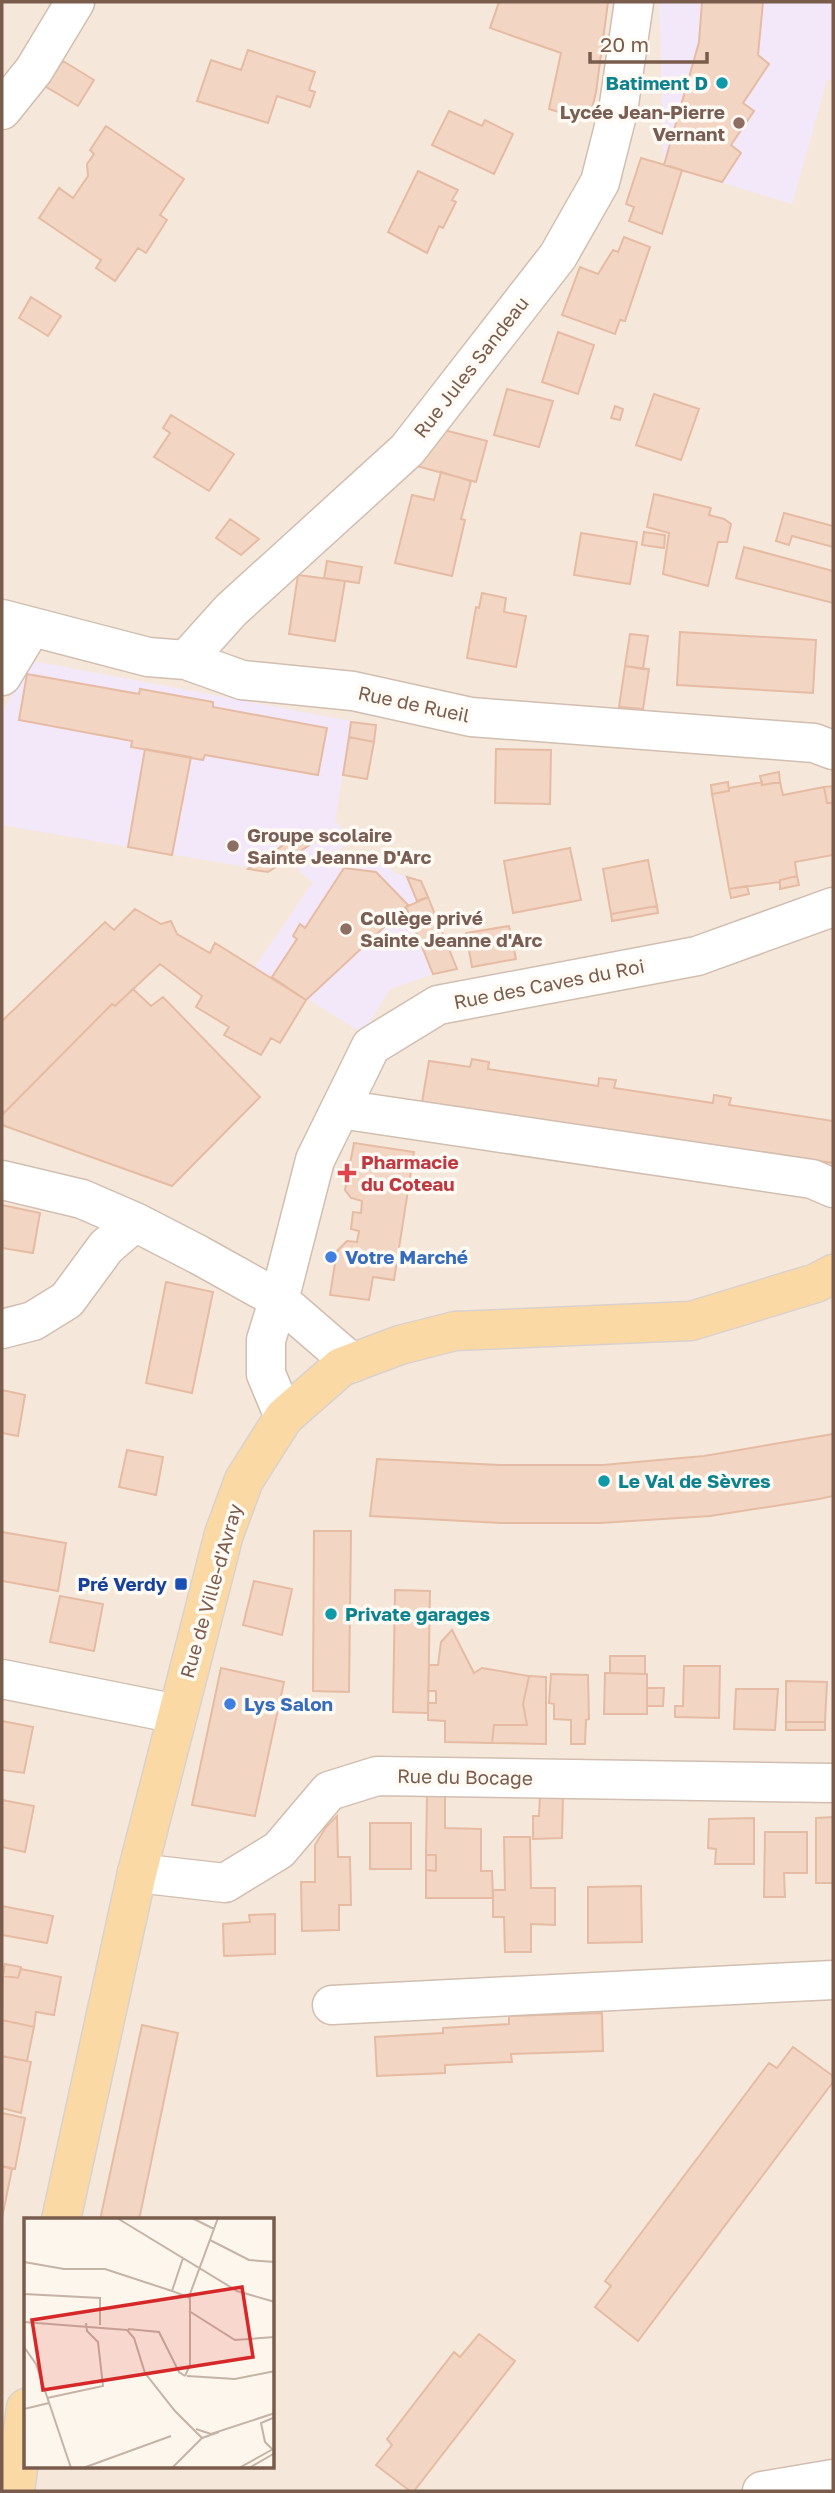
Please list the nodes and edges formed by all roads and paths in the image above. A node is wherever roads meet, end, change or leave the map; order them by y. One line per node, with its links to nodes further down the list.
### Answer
1 (75, 2): 3 (street)
2 (634, 2): 5 (street, Rue Jules Sandeau)
3 (2, 110)
4 (16, 624): 5 (street, Rue de Rueil); 6 (street)
5 (186, 660): 7 (street, Rue de Rueil)
6 (2, 676)
7 (833, 750)
8 (833, 906): 9 (street, Rue des Caves du Roi)
9 (340, 1109): 11 (street); 14 (street, Rue des Caves du Roi)
10 (2, 1180): 12 (street)
11 (833, 1188)
12 (135, 1222): 14 (street); 15 (street)
13 (833, 1274): 16 (main road, Rue de Ville-d'Avray)
14 (278, 1300): 16 (street); 17 (street, Rue des Caves du Roi)
15 (2, 1329)
16 (352, 1363): 17 (main road, Rue de Ville-d'Avray)
17 (284, 1417): 19 (main road, Rue de Ville-d'Avray)
18 (2, 1679): 19 (street)
19 (177, 1714): 21 (main road, Rue de Ville-d'Avray)
20 (833, 1783): 21 (street, Rue du Bocage)
21 (137, 1873): 24 (main road, Rue de Ville-d'Avray)
22 (833, 1980): 23 (street)
23 (332, 2004)
24 (61, 2218)
25 (24, 2423): 27 (main road)
26 (833, 2479): 28 (street)
27 (15, 2491)
28 (762, 2491)

